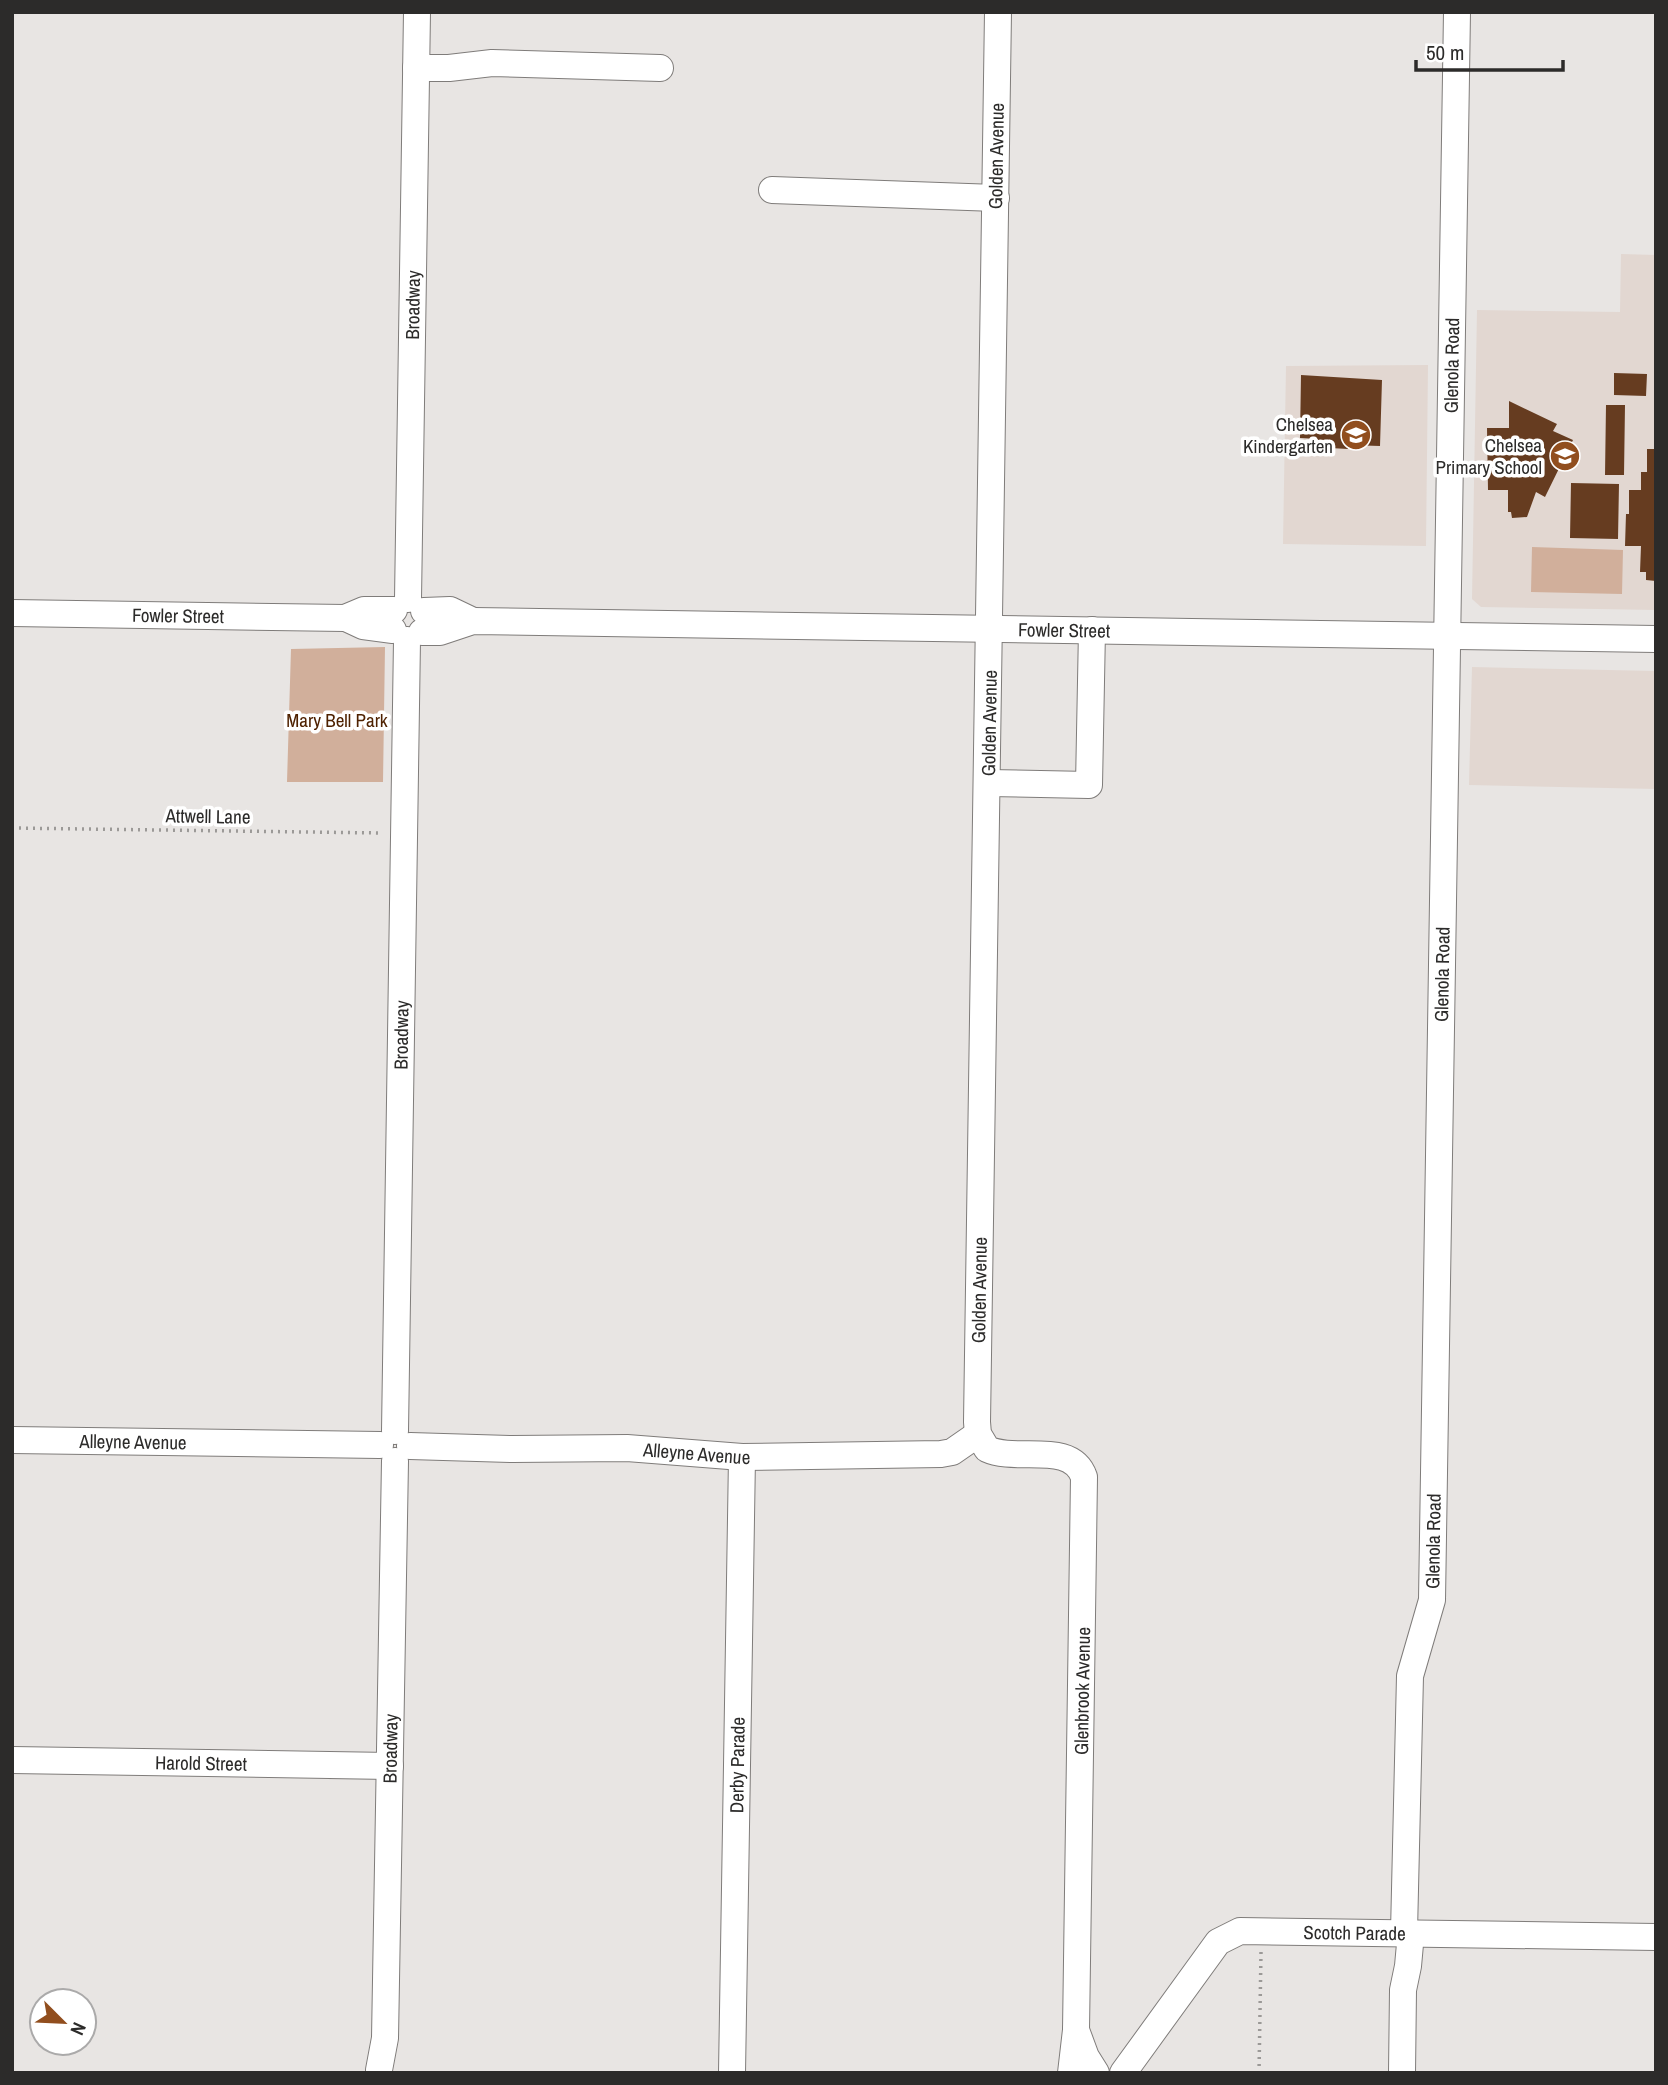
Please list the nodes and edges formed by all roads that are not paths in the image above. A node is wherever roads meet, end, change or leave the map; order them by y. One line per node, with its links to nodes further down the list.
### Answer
1 (417, 12): 4 (street, Broadway)
2 (998, 12): 7 (street, Golden Avenue)
3 (1457, 12): 12 (street, Glenola Road)
4 (416, 68): 5 (street); 9 (street, Broadway)
5 (660, 68)
6 (772, 190): 7 (street)
7 (996, 198): 10 (street, Golden Avenue)
8 (12, 613): 9 (street, Fowler Street)
9 (408, 620): 10 (street, Fowler Street); 17 (street, Broadway)
10 (990, 629): 11 (street, Fowler Street); 14 (street, Golden Avenue)
11 (1093, 630): 12 (street, Fowler Street); 14 (street)
12 (1447, 636): 13 (street, Fowler Street); 21 (street, Glenola Road)
13 (1656, 639)
14 (988, 783): 15 (street, Golden Avenue)
15 (978, 1434): 18 (street, Alleyne Avenue); 23 (street, Glenbrook Avenue)
16 (12, 1440): 17 (street, Alleyne Avenue)
17 (395, 1446): 18 (street, Alleyne Avenue); 20 (street, Broadway)
18 (742, 1457): 25 (street, Derby Parade)
19 (12, 1760): 20 (street, Harold Street)
20 (390, 1766): 24 (street, Broadway)
21 (1403, 1932): 22 (street, Scotch Parade); 28 (street, Scotch Parade); 29 (street, Glenola Road)
22 (1656, 1937)
23 (1076, 2030): 26 (street, Glenbrook Avenue); 27 (street, Glenbrook Avenue)
24 (385, 2072)
25 (732, 2073)
26 (1071, 2073)
27 (1096, 2073)
28 (1123, 2073)
29 (1402, 2073)

